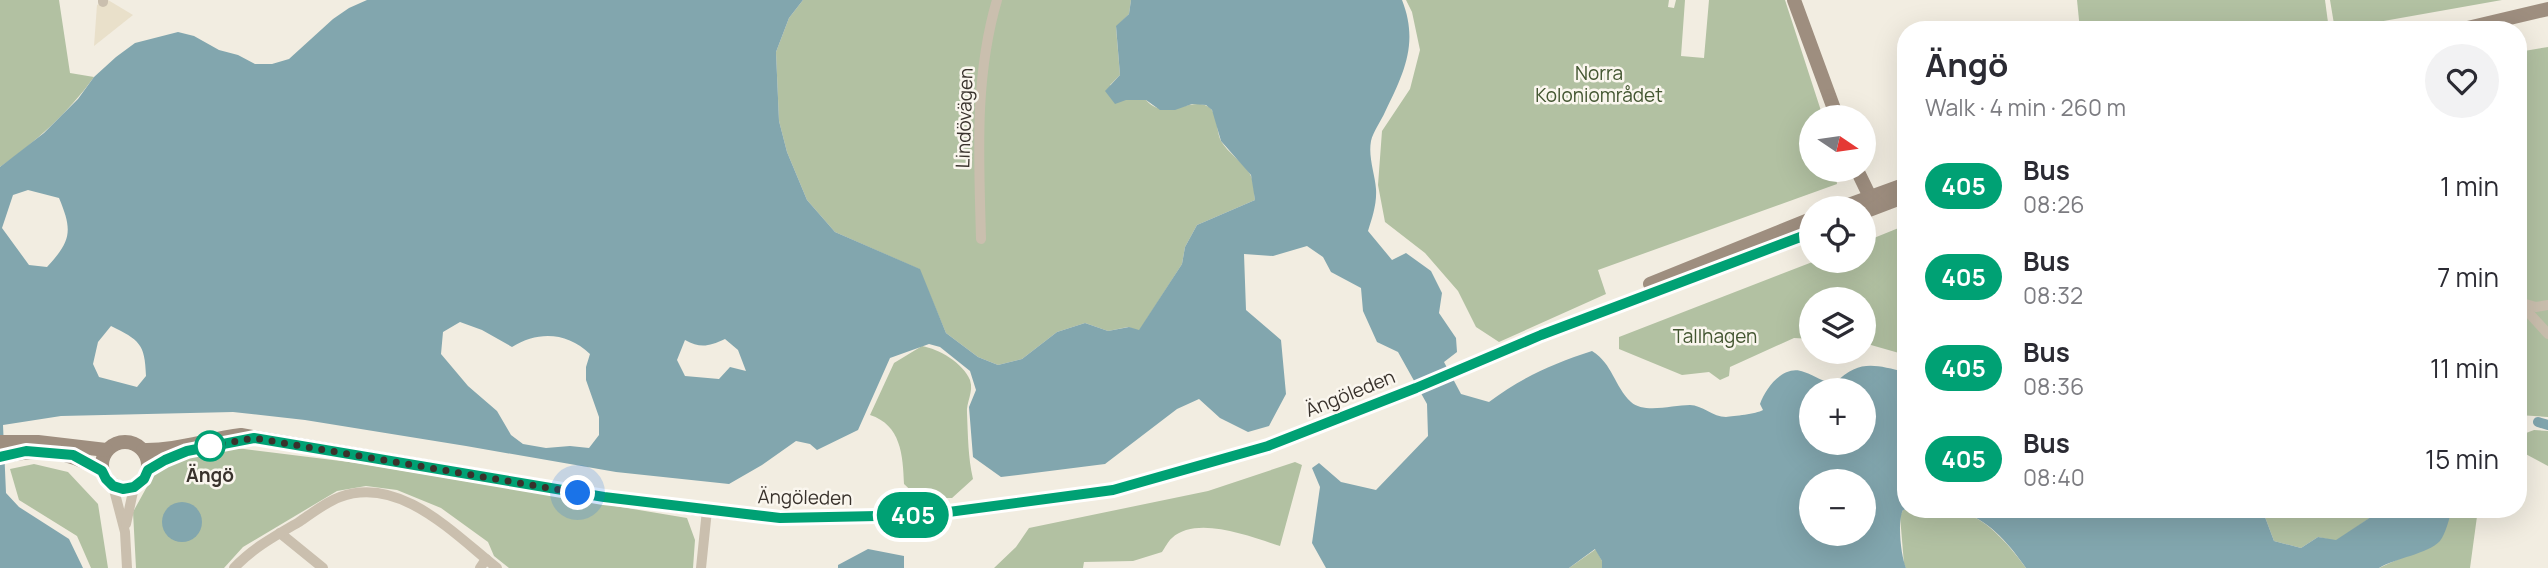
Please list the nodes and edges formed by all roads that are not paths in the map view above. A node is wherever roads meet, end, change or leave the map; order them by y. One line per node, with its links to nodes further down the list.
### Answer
1 (998, 0): 12 (street, Lindövägen)
2 (1794, 0): 5 (main road)
3 (2548, 12): 4 (main road)
4 (2501, 21)
5 (1833, 105)
6 (1897, 189): 8 (main road)
7 (1897, 198): 9 (main road)
8 (1876, 202)
9 (1876, 204)
10 (1799, 224): 17 (main road, Ängöleden)
11 (1799, 238): 17 (main road, Ängöleden)
12 (981, 239)
13 (2548, 305): 14 (street)
14 (2527, 306)
15 (2527, 311): 16 (street)
16 (2548, 334)
17 (1541, 335): 26 (main road, Ängöleden)
18 (254, 438): 21 (main road, Ängöleden); 22 (main road, Ängöleden); 26 (main road, Ängöleden)
19 (3, 448): 20 (main road, Ängöleden); 23 (main road, Ängöleden)
20 (106, 450): 21 (main road, Ängöleden); 23 (main road)
21 (143, 450): 22 (main road)
22 (148, 470): 25 (main road, Ängöleden)
23 (102, 471): 24 (main road, Ängöleden)
24 (113, 486): 25 (main road); 27 (street)
25 (134, 487): 27 (street)
26 (708, 510): 34 (street)
27 (125, 532): 30 (street)
28 (280, 533): 29 (street); 31 (street); 32 (street)
29 (483, 564): 33 (street)
30 (127, 568)
31 (234, 568)
32 (323, 568)
33 (497, 568)
34 (701, 568)

